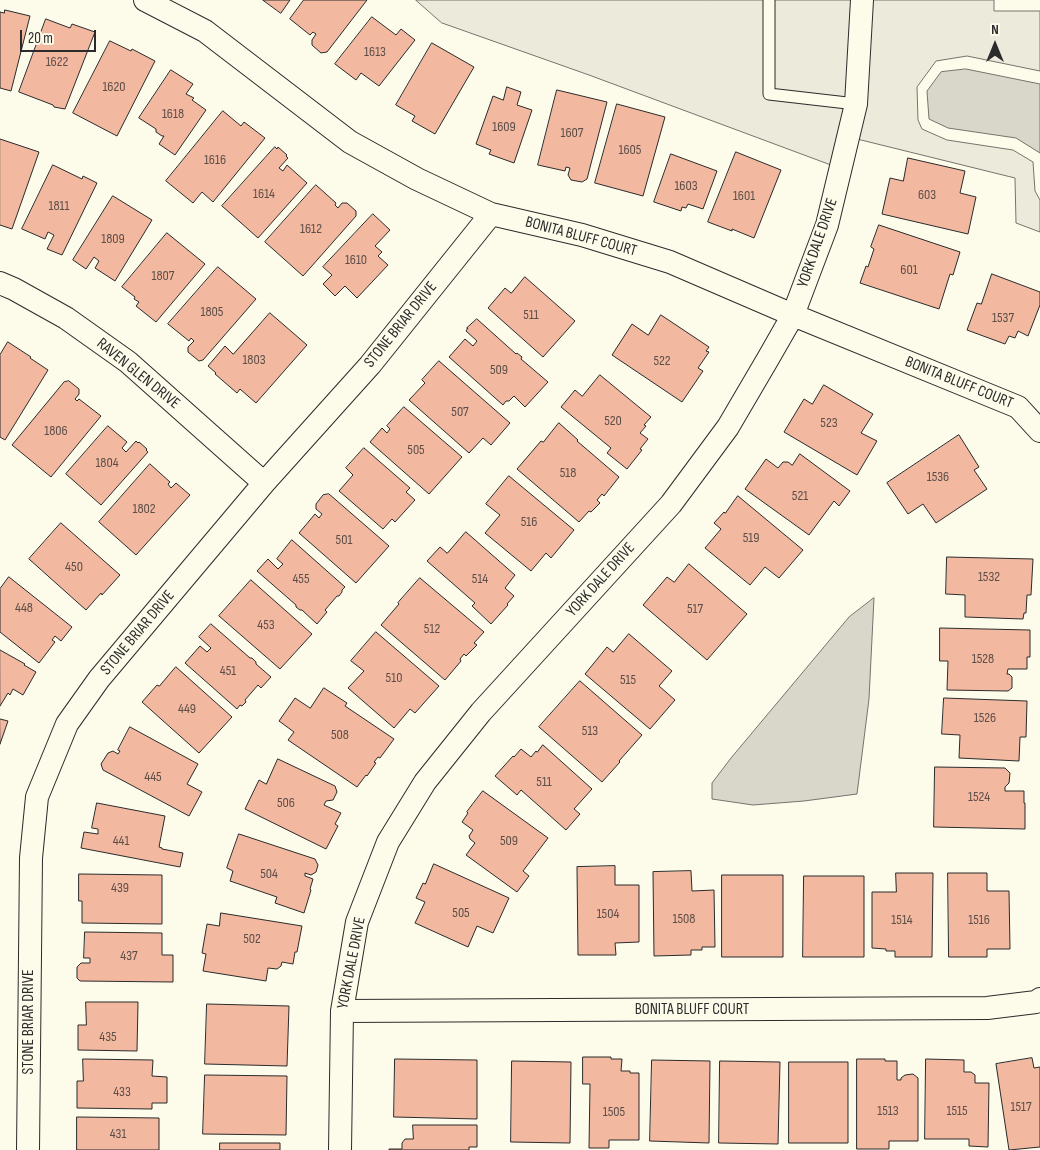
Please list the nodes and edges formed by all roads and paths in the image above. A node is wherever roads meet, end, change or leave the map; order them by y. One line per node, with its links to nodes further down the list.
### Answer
1 (145, 0): 5 (street, BONITA BLUFF COURT)
2 (769, 0): 4 (lane)
3 (862, 0): 4 (street, YORK DALE DRIVE)
4 (856, 104): 7 (street, YORK DALE DRIVE)
5 (491, 214): 7 (street, BONITA BLUFF COURT); 9 (street, STONE BRIAR DRIVE)
6 (0, 283): 9 (street, RAVEN GLEN DRIVE)
7 (793, 315): 8 (street, BONITA BLUFF COURT); 11 (street, YORK DALE DRIVE)
8 (1040, 432)
9 (264, 483): 12 (street, STONE BRIAR DRIVE)
10 (1040, 999): 11 (street, BONITA BLUFF COURT)
11 (342, 1011): 13 (street, YORK DALE DRIVE)
12 (28, 1150)
13 (340, 1150)

